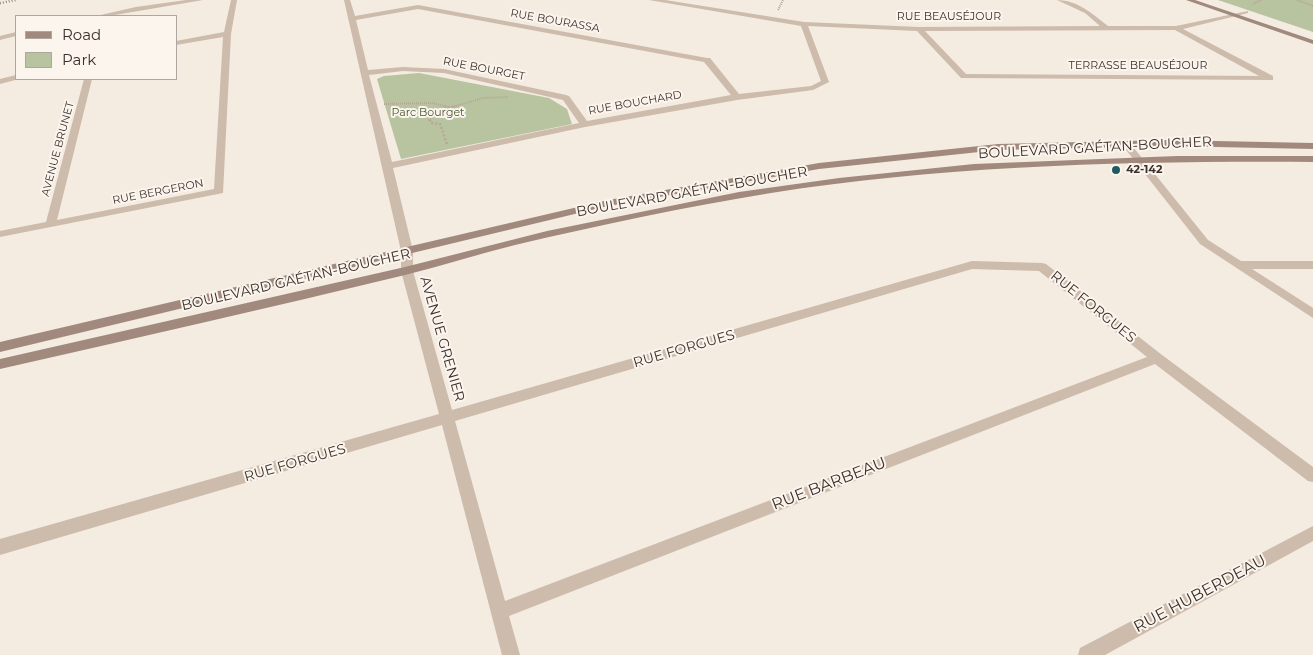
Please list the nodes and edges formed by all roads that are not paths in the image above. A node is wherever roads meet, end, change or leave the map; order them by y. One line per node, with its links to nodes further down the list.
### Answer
1 (200, 0): 9 (street)
2 (234, 0): 17 (street, RUE BERGERON)
3 (347, 0): 11 (street, AVENUE GRENIER)
4 (652, 0): 12 (street, RUE BEAUSÉJOUR)
5 (1060, 0): 13 (street)
6 (1189, 0): 10 (main road)
7 (1212, 0): 8 (main road)
8 (1246, 12): 10 (street, RUE BEAUSÉJOUR); 18 (main road)
9 (104, 15)
10 (1231, 15): 14 (street, RUE BEAUSÉJOUR); 20 (main road)
11 (352, 19): 22 (street, AVENUE GRENIER); 26 (street, RUE BOURASSA)
12 (804, 24): 15 (street, RUE BEAUSÉJOUR); 26 (street, RUE BOUCHARD)
13 (1106, 28): 14 (street, RUE BEAUSÉJOUR); 15 (street, RUE BEAUSÉJOUR)
14 (1176, 28): 15 (street, TERRASSE BEAUSÉJOUR)
15 (919, 29)
16 (15, 34): 19 (street)
17 (227, 34): 21 (street); 33 (street, RUE BERGERON)
18 (1313, 34)
19 (0, 38)
20 (1313, 42)
21 (178, 43)
22 (366, 73): 27 (street, RUE BOURGET); 32 (street, AVENUE GRENIER)
23 (15, 77): 25 (street)
24 (88, 80): 33 (street, AVENUE BRUNET)
25 (0, 82)
26 (737, 97): 27 (street, RUE BOUCHARD)
27 (585, 124): 32 (street, RUE BOUCHARD)
28 (1126, 144): 29 (main road, BOULEVARD GAÉTAN-BOUCHER); 31 (street); 35 (main road, BOULEVARD GAÉTAN-BOUCHER)
29 (1313, 146)
30 (1313, 159): 31 (main road, BOULEVARD GAÉTAN-BOUCHER)
31 (1138, 160): 37 (street); 38 (main road, BOULEVARD GAÉTAN-BOUCHER)
32 (388, 166): 35 (street, AVENUE GRENIER)
33 (50, 225): 34 (street, RUE BERGERON)
34 (0, 234)
35 (407, 251): 38 (street, AVENUE GRENIER); 40 (main road, BOULEVARD GAÉTAN-BOUCHER)
36 (1313, 265): 37 (street)
37 (1238, 266): 39 (street)
38 (407, 270): 42 (main road, BOULEVARD GAÉTAN-BOUCHER); 43 (street, AVENUE GRENIER)
39 (1313, 314)
40 (0, 347)
41 (1157, 358): 43 (street, RUE FORGUES); 44 (street, RUE FORGUES); 47 (street, RUE BARBEAU)
42 (0, 364)
43 (448, 419): 46 (street, RUE FORGUES); 47 (street, AVENUE GRENIER)
44 (1313, 476)
45 (1313, 533): 49 (street, RUE HUBERDEAU)
46 (0, 548)
47 (500, 611): 48 (street, AVENUE GRENIER)
48 (508, 654)
49 (1087, 655)

